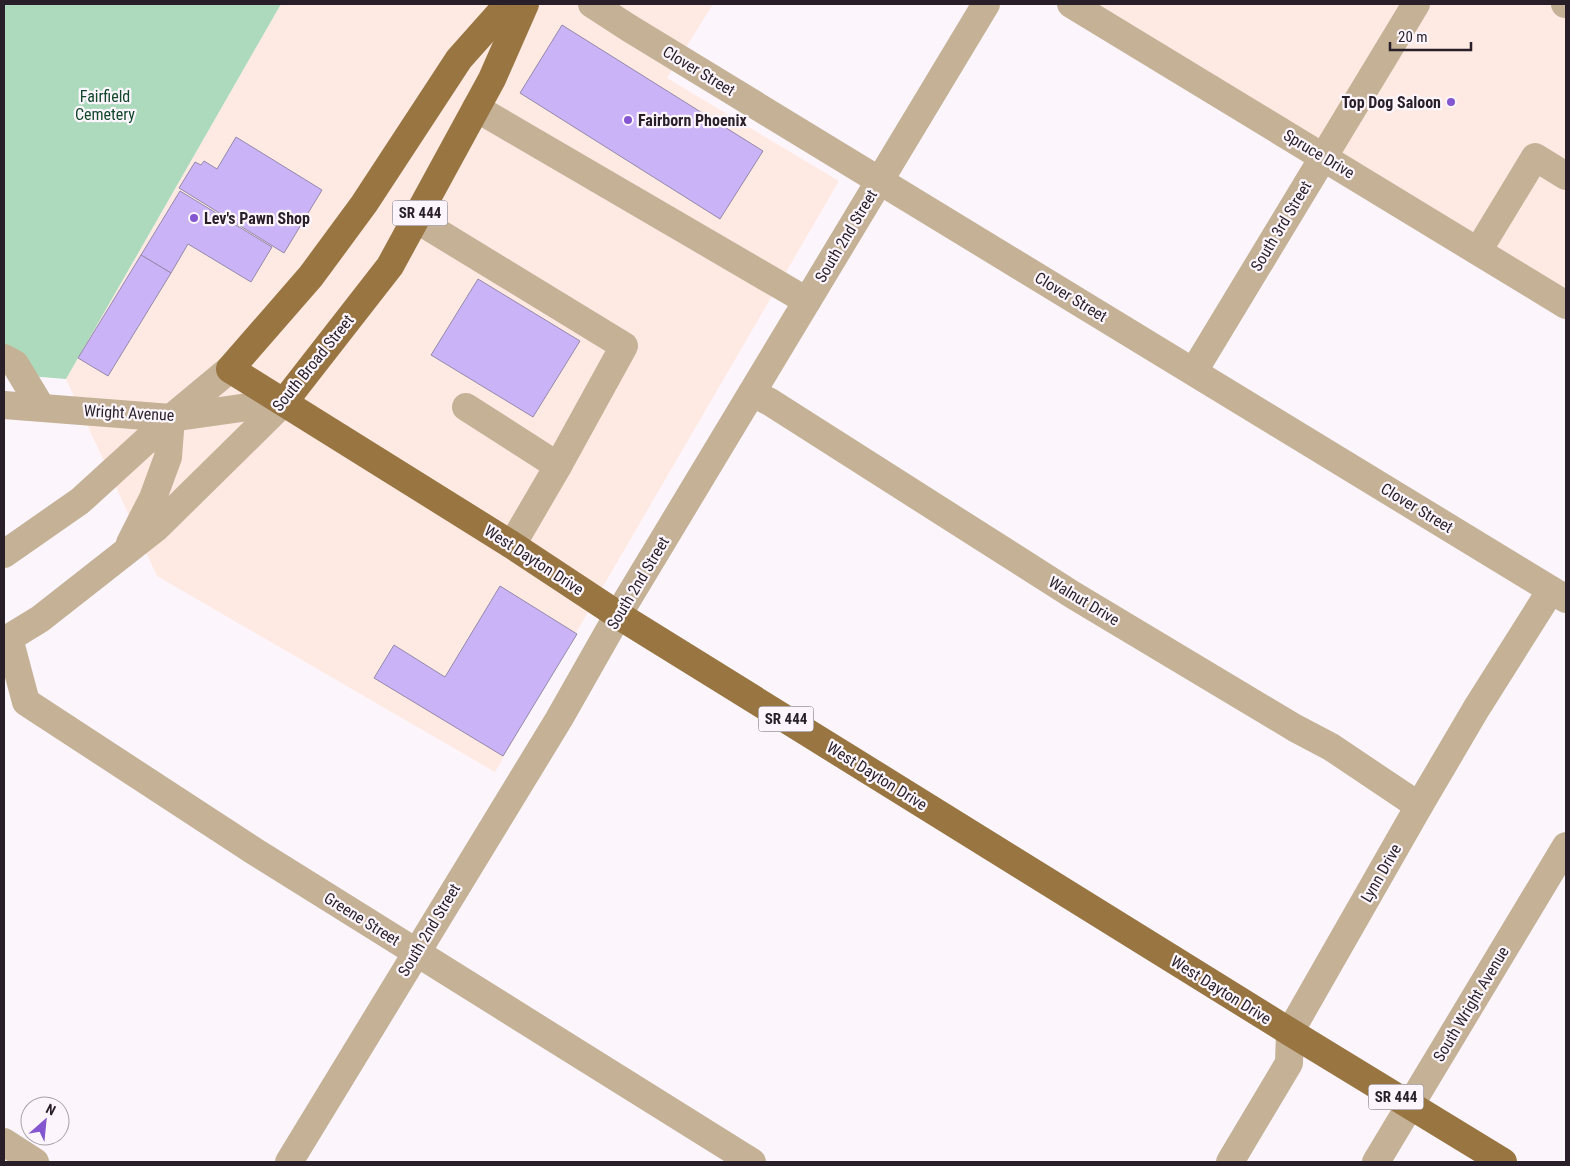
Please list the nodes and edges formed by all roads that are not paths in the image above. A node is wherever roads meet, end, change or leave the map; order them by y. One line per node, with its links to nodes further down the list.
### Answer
1 (508, 4): 16 (main road, SR 444)
2 (524, 4): 7 (main road, South Broad Street / SR 444)
3 (592, 4): 10 (street, Clover Street)
4 (986, 4): 10 (street, South 2nd Street)
5 (1071, 4): 8 (street, Spruce Drive)
6 (1416, 4): 8 (street, South 3rd Street)
7 (476, 108): 11 (main road, South Broad Street / SR 444); 13 (street)
8 (1323, 156): 12 (street, Spruce Drive); 17 (street, South 3rd Street)
9 (1566, 176): 12 (street)
10 (879, 181): 13 (street, South 2nd Street); 17 (street, Clover Street)
11 (416, 219): 19 (main road, South Broad Street / SR 444); 24 (street)
12 (1478, 251): 14 (street, Spruce Drive)
13 (807, 301): 18 (street, South 2nd Street)
14 (1566, 305)
15 (4, 358): 21 (street)
16 (230, 369): 19 (main road, West Dayton Drive / SR 444); 23 (street)
17 (1194, 372): 28 (street, Clover Street)
18 (752, 393): 29 (street, South 2nd Street); 31 (street, Walnut Drive)
19 (284, 402): 23 (street, Wright Avenue); 25 (main road, West Dayton Drive / SR 444); 26 (street, South Broad Street)
20 (4, 405): 21 (street, Wright Avenue)
21 (41, 407): 23 (street, Wright Avenue)
22 (466, 407): 24 (street)
23 (171, 418): 26 (street); 27 (street)
24 (558, 466): 25 (street)
25 (512, 545): 29 (main road, West Dayton Drive / SR 444)
26 (126, 552): 30 (street, South Broad Street)
27 (4, 554)
28 (1558, 594): 31 (street, Lynn Drive)
29 (618, 615): 33 (street, South 2nd Street); 34 (main road, West Dayton Drive / SR 444)
30 (6, 640): 33 (street, Greene Street)
31 (1419, 806): 34 (street, Lynn Drive)
32 (1566, 846): 35 (street, South Wright Avenue)
33 (415, 953): 38 (street, South 2nd Street); 39 (street, Greene Street)
34 (1290, 1032): 35 (main road, West Dayton Drive / SR 444); 40 (street, Lynn Drive)
35 (1409, 1105): 41 (street, South Wright Avenue); 42 (main road, West Dayton Drive / SR 444)
36 (4, 1142): 37 (street)
37 (35, 1162)
38 (289, 1162)
39 (752, 1162)
40 (1230, 1162)
41 (1376, 1162)
42 (1502, 1162)

